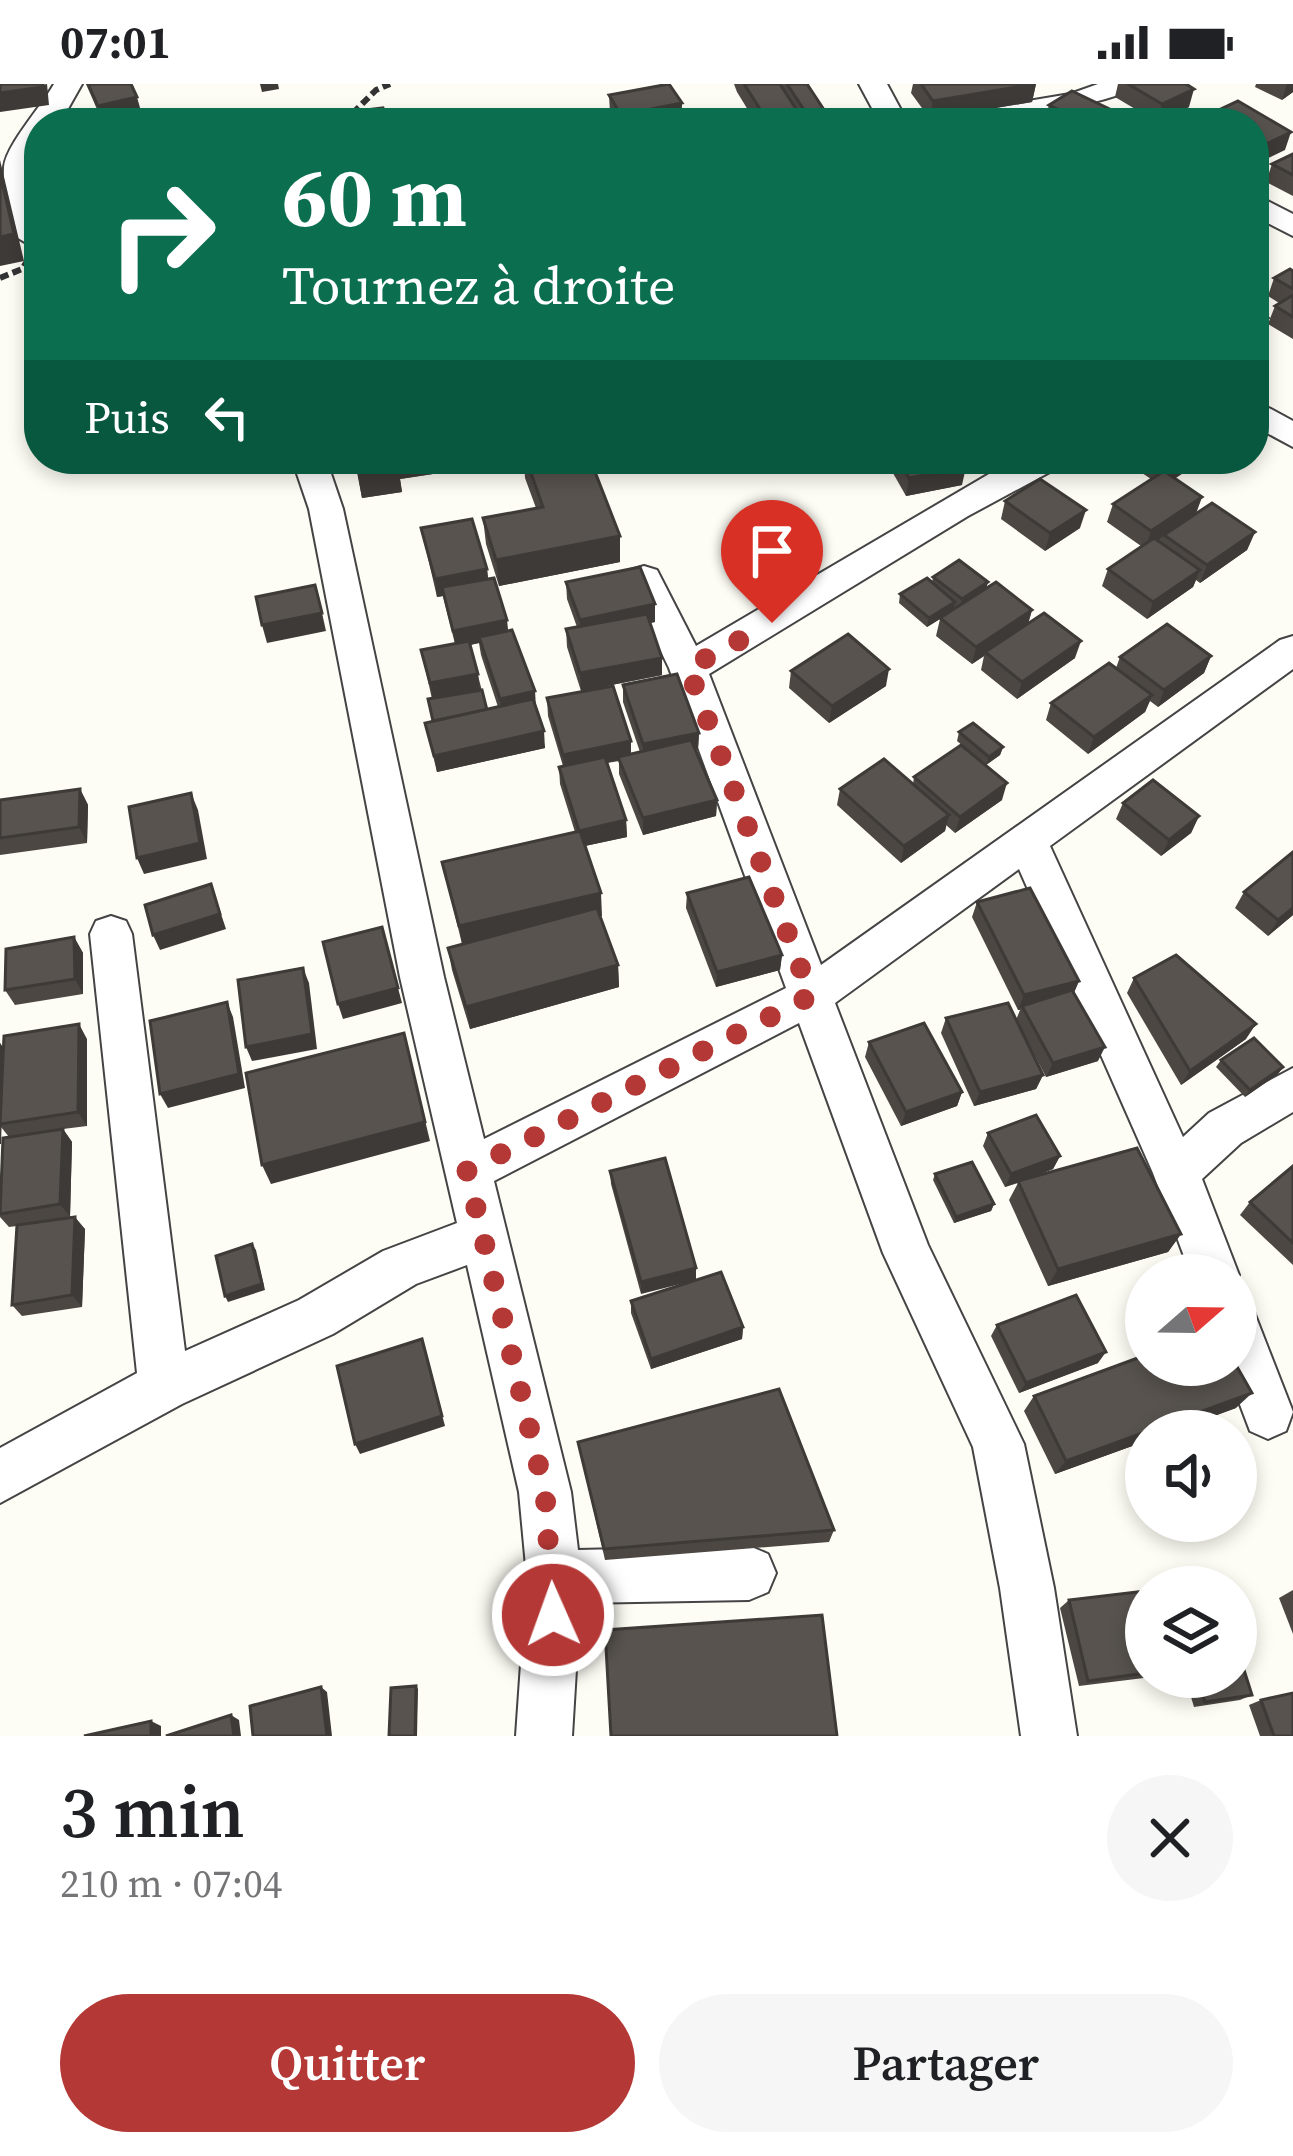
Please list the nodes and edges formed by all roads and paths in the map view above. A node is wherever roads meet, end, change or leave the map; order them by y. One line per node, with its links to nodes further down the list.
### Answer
1 (389, 84): 4 (path)
2 (1124, 84): 3 (street)
3 (1075, 101): 5 (street); 6 (street)
4 (359, 108)
5 (1033, 108)
6 (1087, 108)
7 (24, 148): 8 (street)
8 (24, 211)
9 (314, 474): 18 (street)
10 (1016, 474): 13 (street)
11 (644, 579): 13 (street)
12 (1293, 650): 14 (street)
13 (688, 668): 16 (street)
14 (1028, 842): 16 (street); 19 (street)
15 (112, 934): 23 (street)
16 (811, 996): 18 (street); 29 (street)
17 (1293, 1088): 19 (street)
18 (467, 1171): 20 (street)
19 (1176, 1173): 21 (street)
20 (485, 1235): 23 (street); 27 (street)
21 (1207, 1254)
22 (1257, 1384): 24 (street)
23 (164, 1386): 25 (street)
24 (1268, 1413)
25 (0, 1477)
26 (749, 1574): 27 (street)
27 (554, 1577): 28 (street)
28 (544, 1736)
29 (1049, 1736)

